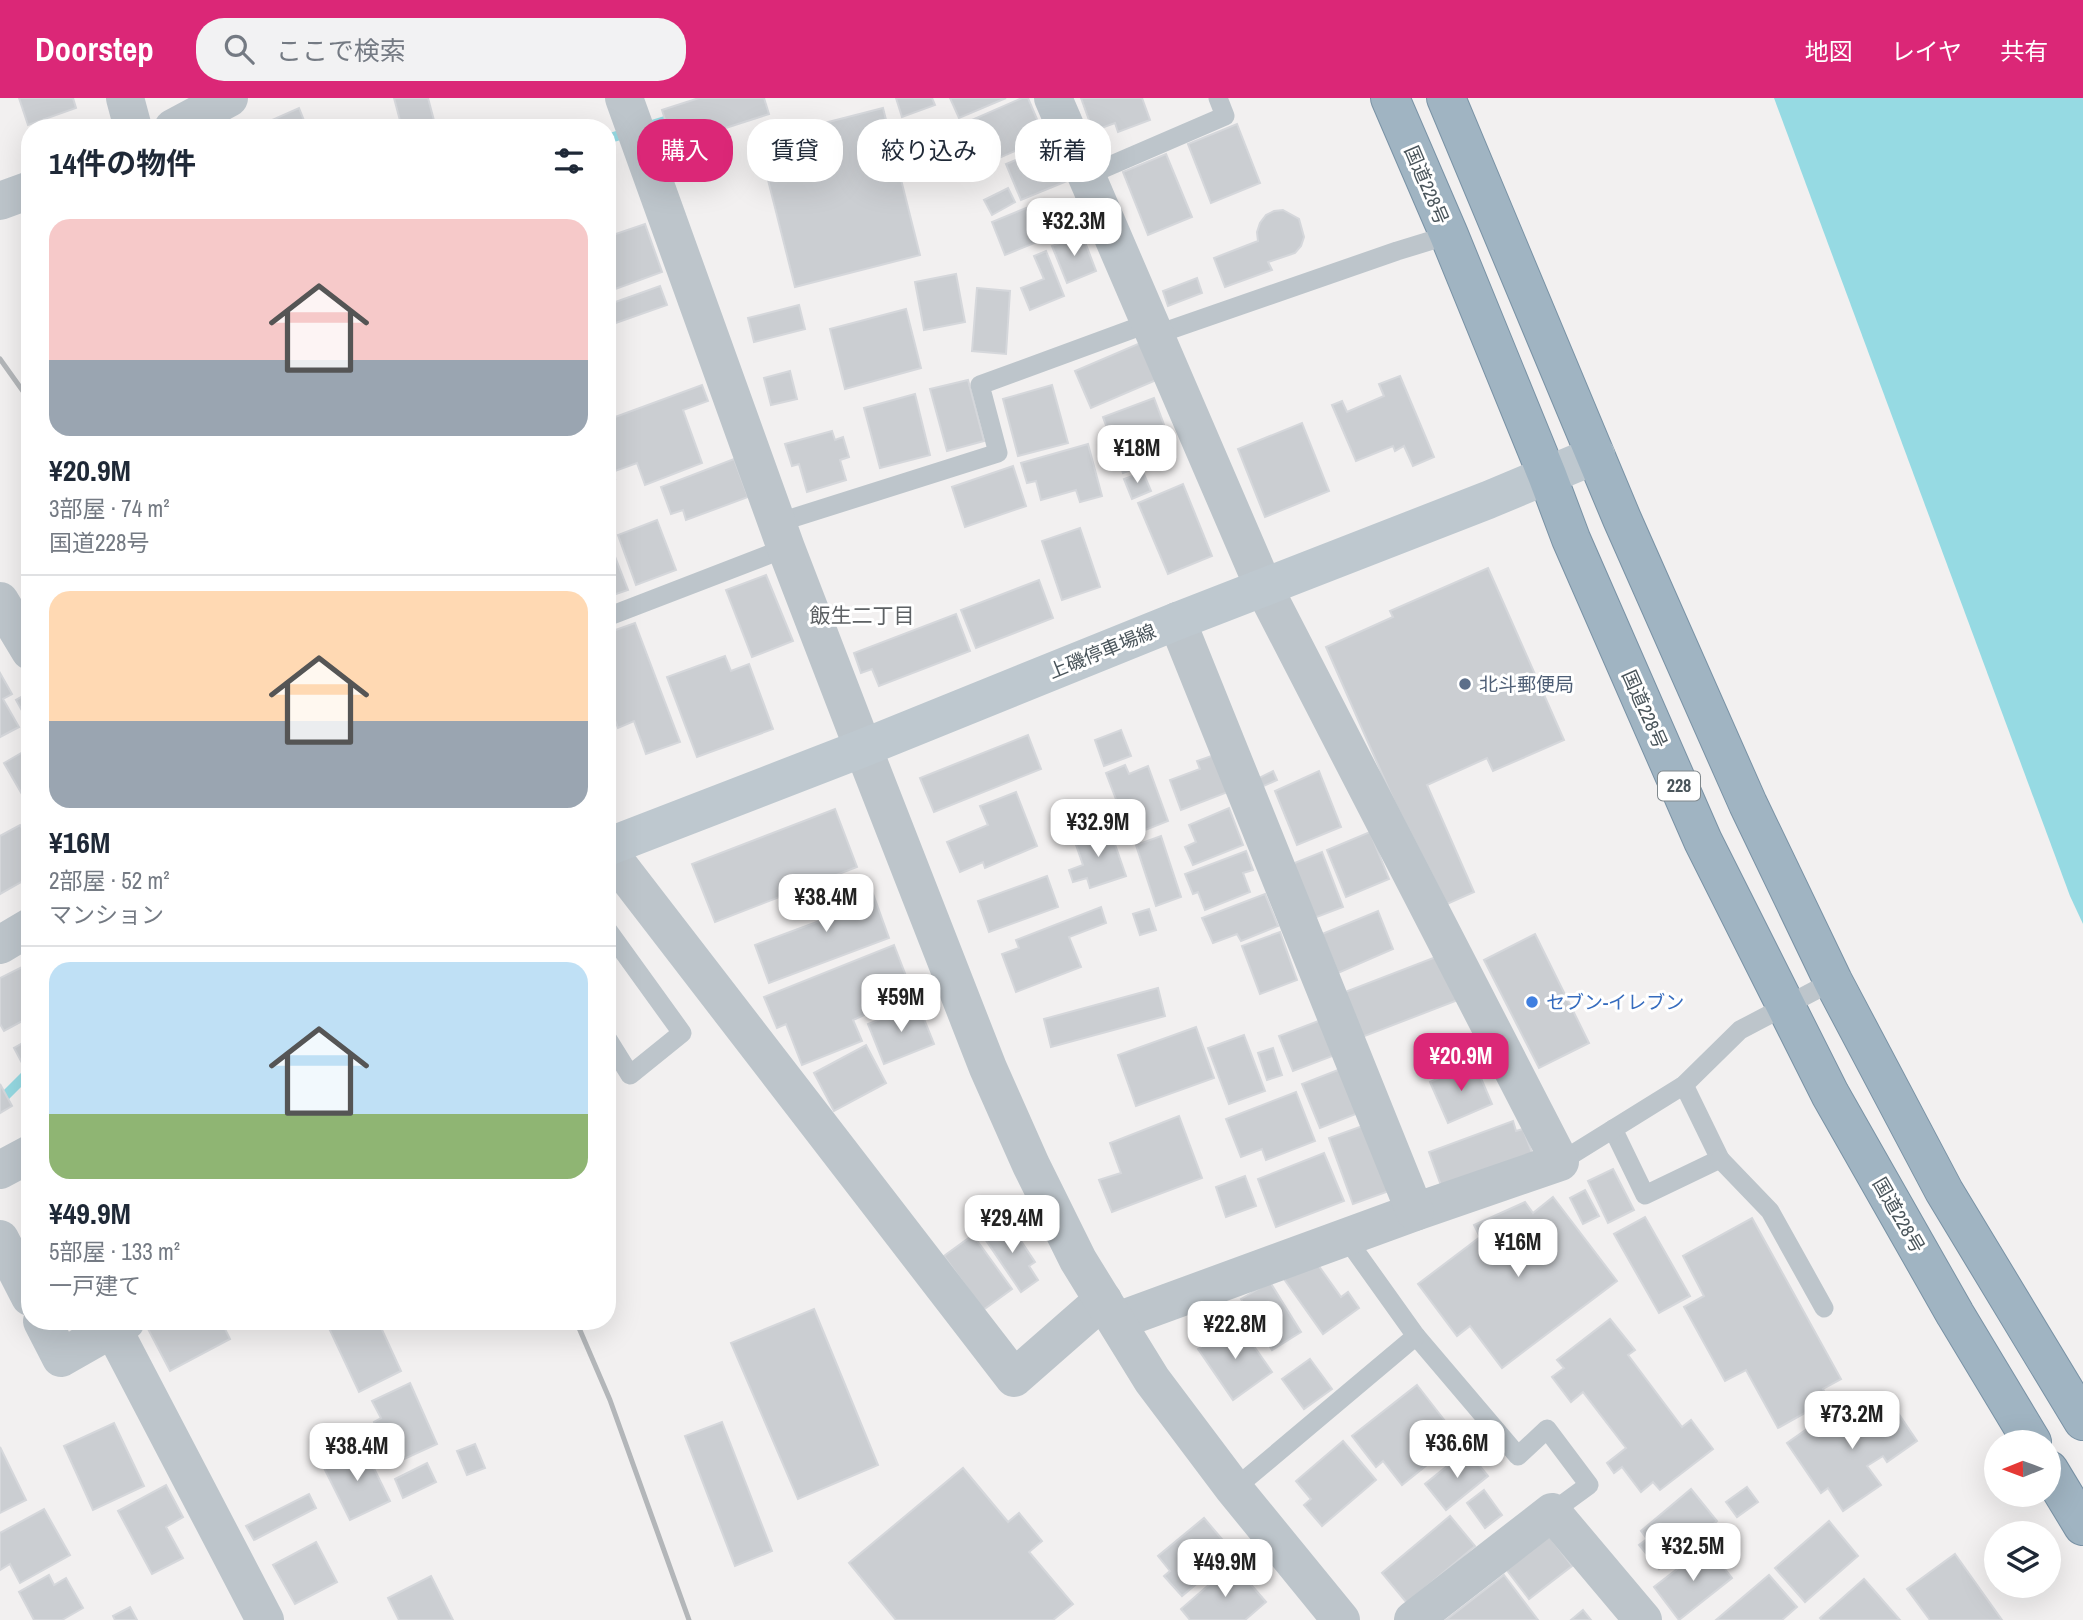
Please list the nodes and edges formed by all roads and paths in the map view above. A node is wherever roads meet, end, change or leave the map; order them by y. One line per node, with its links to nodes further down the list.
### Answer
1 (125, 98): 8 (street)
2 (229, 98): 9 (street)
3 (624, 98): 19 (street)
4 (1053, 98): 10 (street)
5 (1218, 98): 11 (lane)
6 (1390, 98): 15 (highway, 国道228号 / 228)
7 (1446, 98): 17 (highway)
8 (131, 119)
9 (190, 119)
10 (1062, 119)
11 (1111, 165)
12 (1089, 182): 16 (street)
13 (21, 193): 14 (street)
14 (0, 201)
15 (1449, 235): 16 (lane); 18 (highway, 国道228号 / 228)
16 (1152, 329): 19 (lane); 20 (street)
17 (1596, 454): 18 (main road, 上磯停車場線); 29 (highway)
18 (1547, 475): 20 (main road, 上磯停車場線); 30 (highway, 国道228号 / 228)
19 (782, 536): 21 (lane); 23 (street)
20 (1264, 588): 22 (main road, 上磯停車場線); 36 (street)
21 (616, 613)
22 (1177, 621): 23 (main road, 上磯停車場線); 38 (street)
23 (863, 748): 24 (main road, 上磯停車場線); 43 (street)
24 (616, 845)
25 (616, 861): 43 (street)
26 (21, 933): 28 (street)
27 (616, 941): 31 (lane)
28 (0, 945)
29 (1833, 981): 30 (lane); 48 (highway)
30 (1786, 1006): 32 (lane); 49 (highway, 国道228号 / 228)
31 (616, 1052)
32 (1684, 1085): 33 (lane); 35 (lane)
33 (1613, 1129): 35 (lane); 36 (lane)
34 (21, 1159): 37 (street)
35 (1720, 1159): 42 (lane)
36 (1560, 1162): 38 (street)
37 (0, 1170)
38 (1415, 1212): 40 (street)
39 (0, 1238): 41 (street)
40 (1346, 1238): 43 (street); 47 (lane)
41 (21, 1279)
42 (1824, 1308)
43 (1110, 1311): 50 (street)
44 (47, 1330): 45 (street)
45 (110, 1330)
46 (121, 1330): 54 (street)
47 (1416, 1336): 50 (lane); 52 (lane)
48 (2083, 1421)
49 (2025, 1430)
50 (1234, 1489): 55 (street)
51 (2062, 1491): 53 (highway)
52 (1552, 1512): 56 (street); 57 (street)
53 (2083, 1526)
54 (265, 1620)
55 (1342, 1620)
56 (1413, 1620)
57 (1643, 1620)

